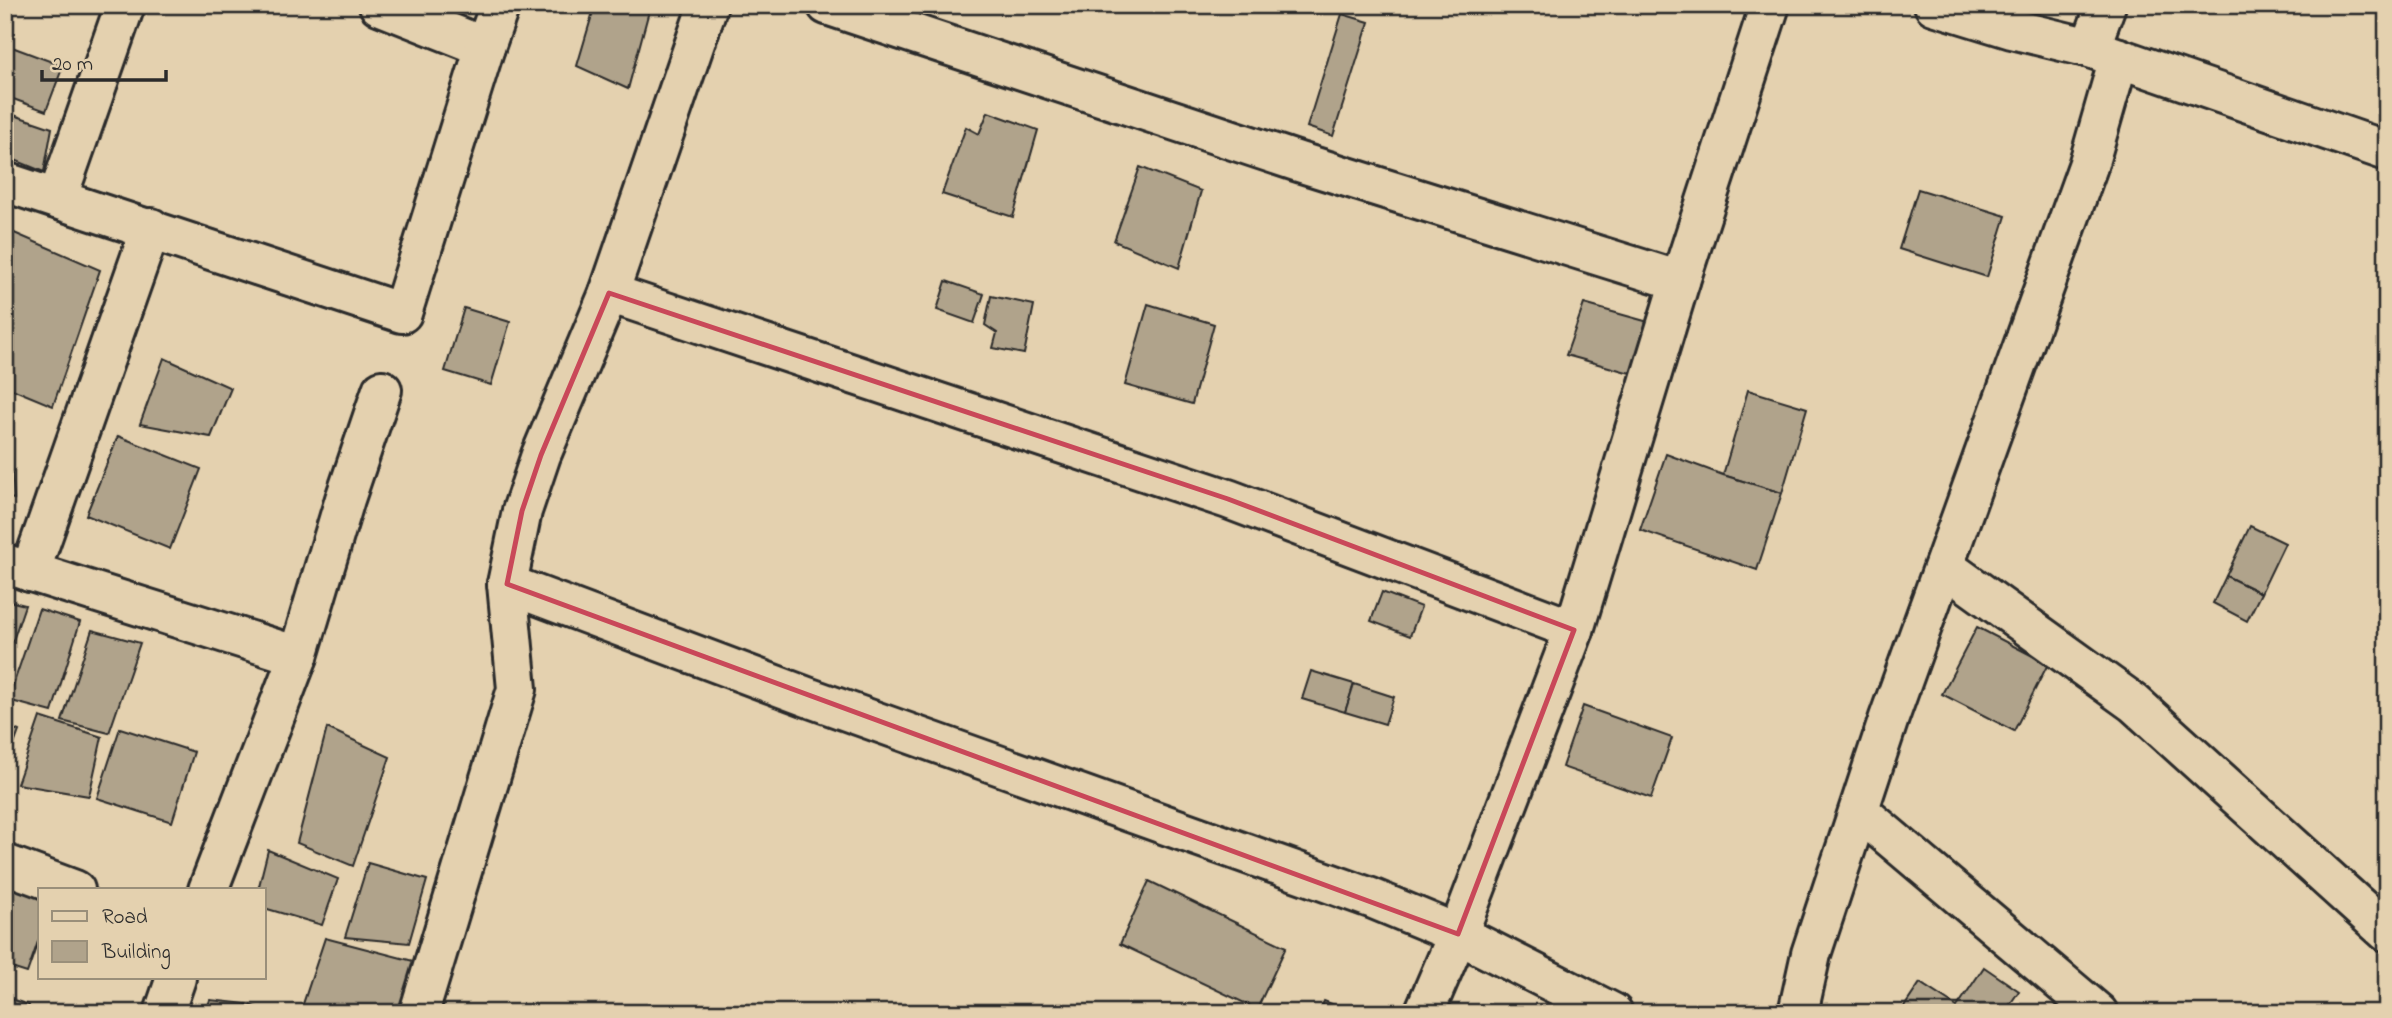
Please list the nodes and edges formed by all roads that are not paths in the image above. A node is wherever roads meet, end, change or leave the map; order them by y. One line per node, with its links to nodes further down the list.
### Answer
1 (125, 5): 13 (street)
2 (379, 5): 9 (street)
3 (500, 5): 9 (street)
4 (708, 5): 16 (street)
5 (827, 5): 15 (street)
6 (1770, 5): 15 (street)
7 (1934, 5): 10 (street)
8 (2106, 5): 10 (street)
9 (485, 47): 14 (street)
10 (2104, 53): 11 (street); 18 (street)
11 (2387, 151)
12 (5, 182): 13 (street)
13 (57, 199): 14 (street)
14 (151, 229): 19 (street)
15 (1680, 281): 21 (street)
16 (609, 293): 20 (street); 21 (street)
17 (382, 390): 22 (street)
18 (1945, 567): 23 (street); 27 (street)
19 (18, 568): 22 (street)
20 (507, 584): 28 (street); 31 (street)
21 (1574, 631): 28 (street)
22 (298, 656): 26 (street)
23 (1859, 811): 34 (street); 35 (street)
24 (5, 864): 25 (street)
25 (70, 888)
26 (209, 888)
27 (2387, 932)
28 (1458, 934): 32 (street); 33 (street)
29 (176, 979): 30 (street)
30 (164, 1013)
31 (419, 1013)
32 (1424, 1013)
33 (1613, 1013)
34 (1798, 1013)
35 (2098, 1013)

